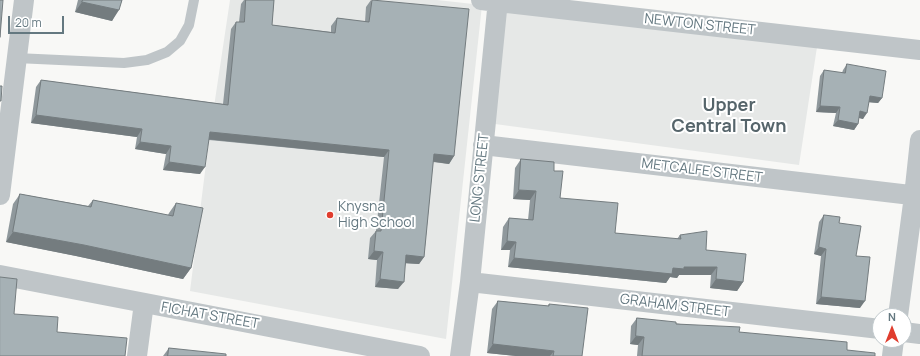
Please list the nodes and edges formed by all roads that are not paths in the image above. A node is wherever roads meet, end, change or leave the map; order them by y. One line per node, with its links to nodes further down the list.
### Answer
1 (24, 0): 5 (street)
2 (194, 0): 5 (lane)
3 (492, 1): 4 (street, NEWTON STREET); 7 (street, LONG STREET)
4 (920, 50)
5 (16, 58): 8 (street)
6 (920, 140): 9 (street)
7 (483, 145): 9 (street, METCALFE STREET); 11 (street, LONG STREET)
8 (0, 195)
9 (917, 196): 13 (street)
10 (0, 275): 12 (street, FICHAT STREET)
11 (470, 282): 14 (street, GRAHAM STREET); 17 (street, LONG STREET)
12 (144, 303): 15 (street); 16 (street, FICHAT STREET)
13 (899, 308)
14 (872, 328)
15 (138, 356)
16 (419, 356)
17 (460, 356)

